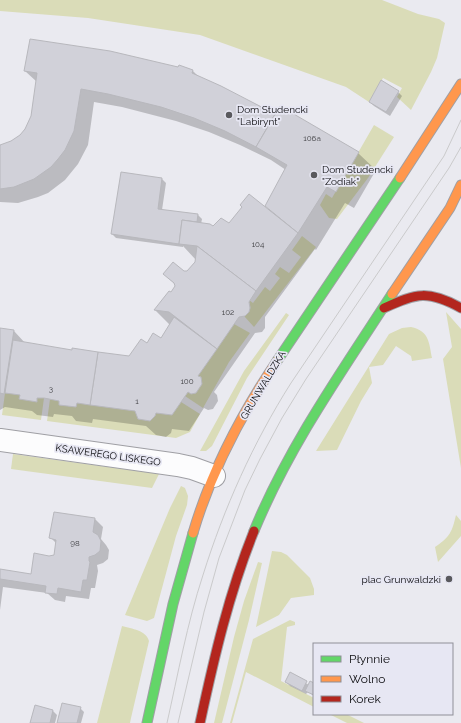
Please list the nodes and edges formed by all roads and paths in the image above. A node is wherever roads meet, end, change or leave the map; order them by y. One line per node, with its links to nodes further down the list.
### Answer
1 (461, 84): 6 (street, GRUNWALDZKA)
2 (461, 185): 3 (street)
3 (384, 308): 4 (street); 8 (street)
4 (461, 308)
5 (0, 440): 6 (street, KSAWEREGO LISKEGO)
6 (214, 476): 7 (street, GRUNWALDZKA)
7 (147, 723)
8 (200, 723)

